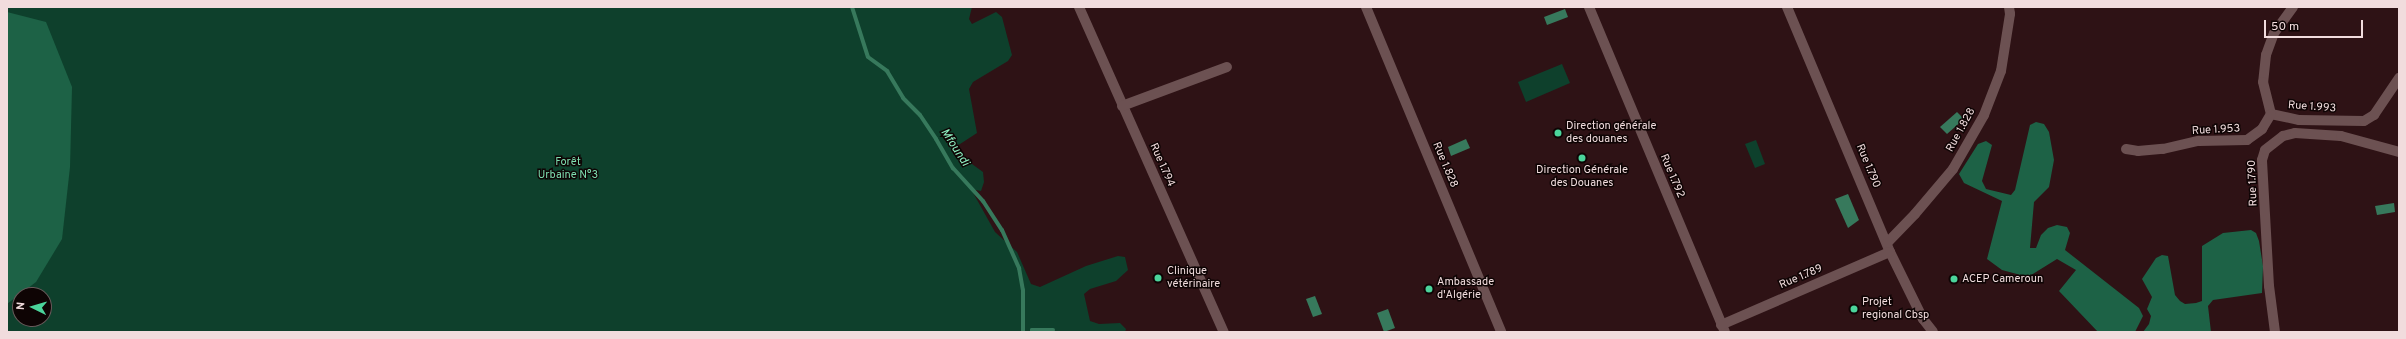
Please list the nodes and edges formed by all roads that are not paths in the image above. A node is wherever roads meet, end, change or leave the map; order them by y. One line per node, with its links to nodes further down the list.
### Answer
1 (1079, 7): 9 (street, Rue 1.794)
2 (1366, 7): 18 (street, Rue 1.828)
3 (1589, 7): 16 (street, Rue 1.792)
4 (1787, 7): 15 (street, Rue 1.790)
5 (2009, 7): 15 (street, Rue 1.828)
6 (2293, 7): 10 (street, Rue 1.993)
7 (1227, 67): 9 (street)
8 (2399, 78): 11 (street)
9 (1122, 106): 17 (street, Rue 1.794)
10 (2271, 114): 11 (street, Rue 1.993); 13 (street, Rue 1.953)
11 (2364, 121): 12 (street)
12 (2363, 140): 14 (street, Rue 1.790); 20 (street, Rue 1.790)
13 (2126, 149)
14 (2399, 152)
15 (1888, 247): 16 (street, Rue 1.789); 19 (street, Rue 1.790)
16 (1723, 328)
17 (1224, 332)
18 (1501, 332)
19 (1932, 332)
20 (2274, 332)

